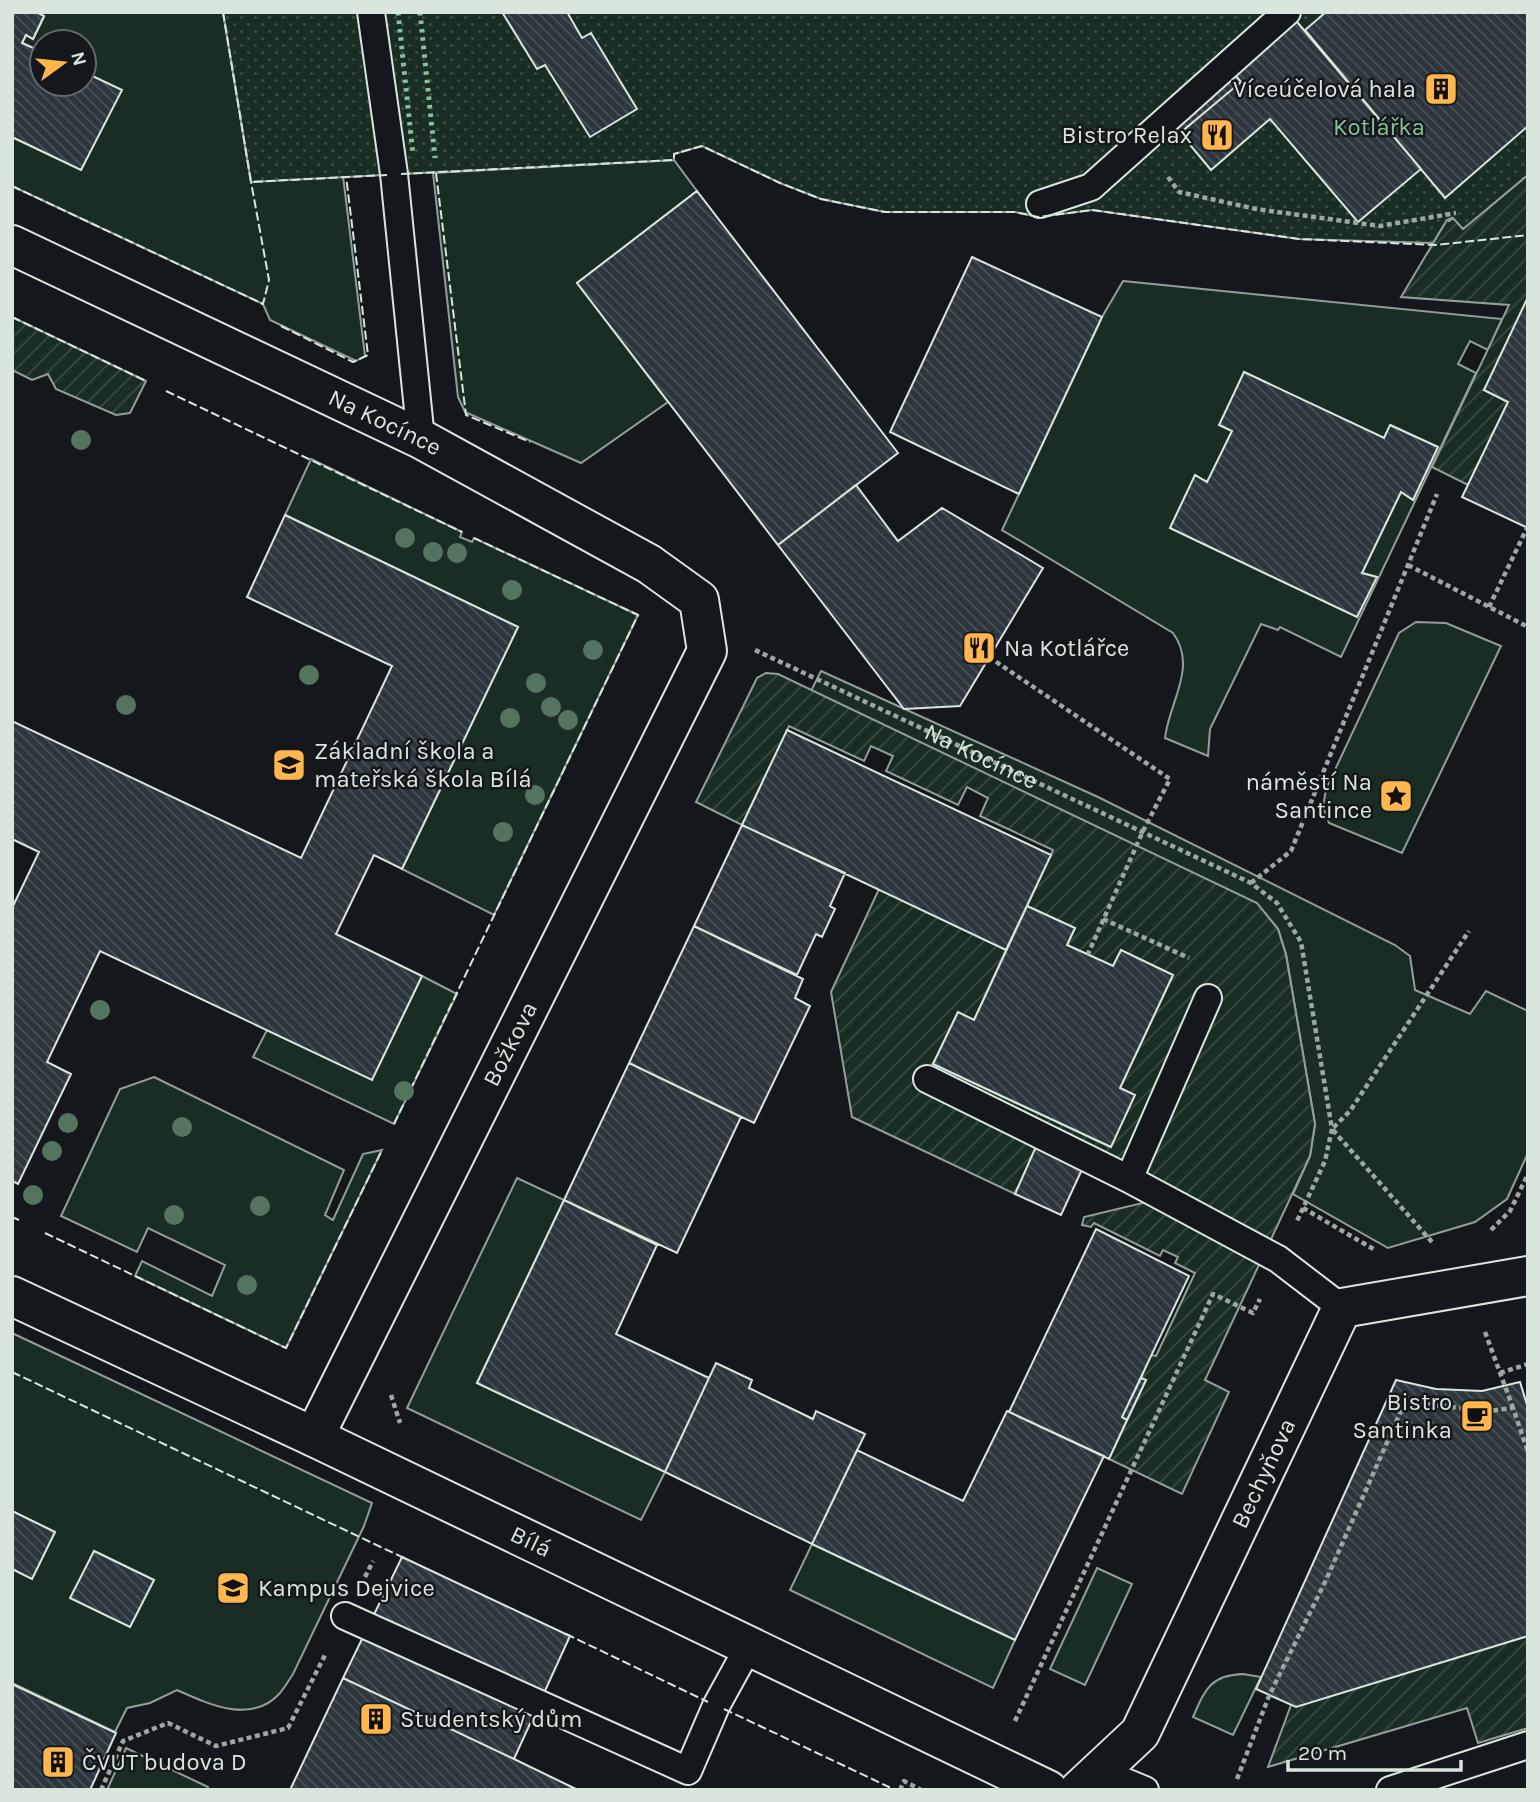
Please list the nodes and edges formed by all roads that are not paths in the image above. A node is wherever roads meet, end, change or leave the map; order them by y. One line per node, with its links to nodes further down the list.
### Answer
1 (371, 12): 5 (lane)
2 (1287, 12): 3 (lane)
3 (1040, 204)
4 (12, 245): 5 (street, Na Kocínce)
5 (421, 439): 6 (street, Na Kocínce)
6 (706, 651): 13 (street, Božkova)
7 (1208, 998): 9 (lane)
8 (927, 1079): 9 (lane)
9 (1129, 1179): 12 (lane)
10 (1528, 1276): 12 (street)
11 (12, 1296): 13 (street, Bílá)
12 (1342, 1308): 17 (street, Bechyňova)
13 (314, 1437): 15 (street, Bílá)
14 (345, 1616): 15 (lane)
15 (749, 1646): 18 (street, Bílá)
16 (1528, 1745): 20 (lane)
17 (1089, 1781): 19 (lane)
18 (1048, 1790)
19 (1145, 1790)
20 (1390, 1790)

